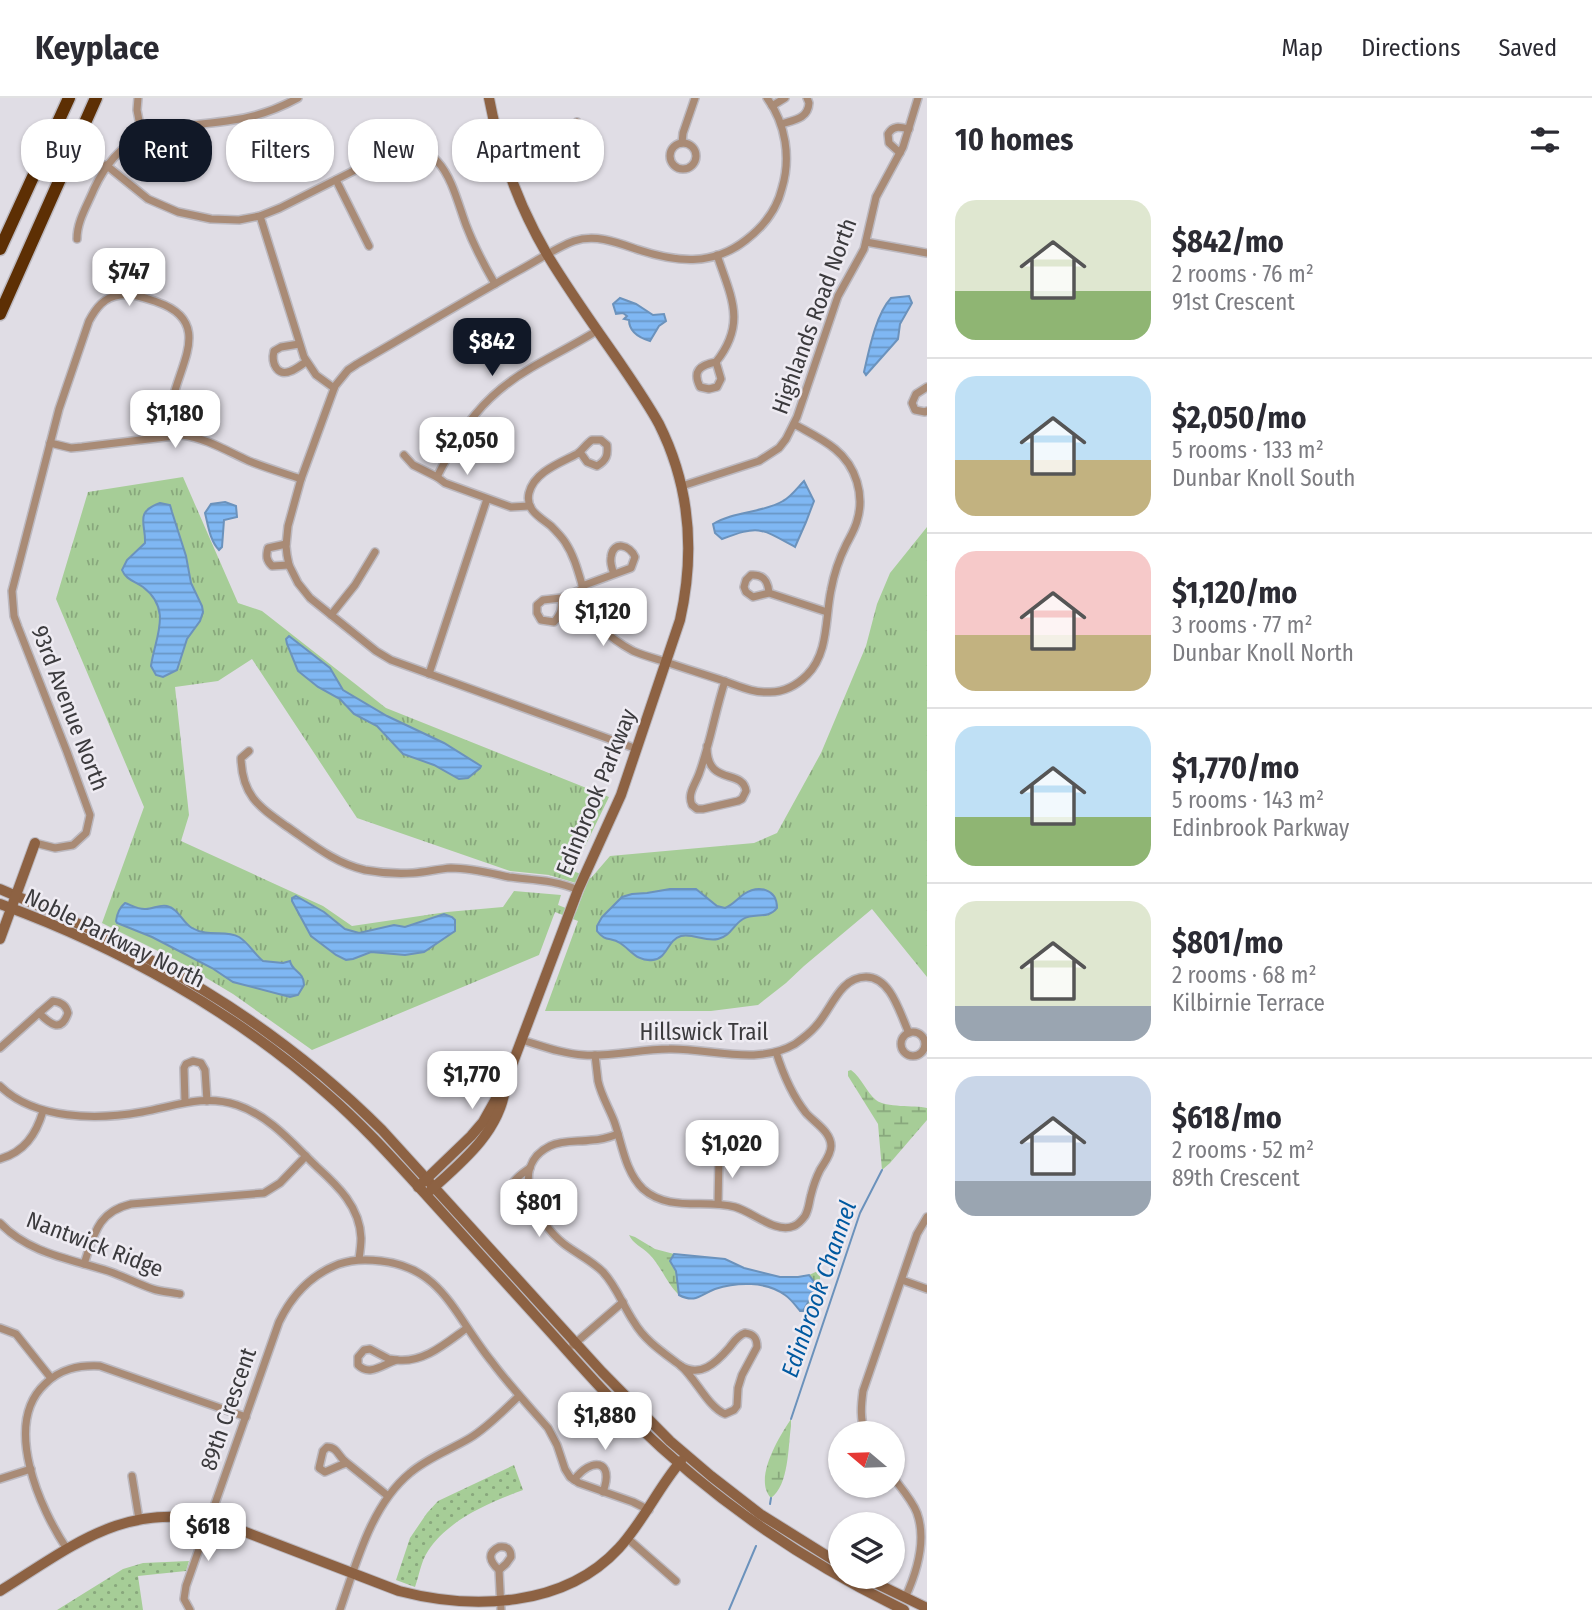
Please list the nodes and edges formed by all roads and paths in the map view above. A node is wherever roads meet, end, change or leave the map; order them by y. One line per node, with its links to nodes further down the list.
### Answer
1 (69, 98): 27 (highway)
2 (96, 98): 28 (highway)
3 (138, 98): 12 (street)
4 (298, 98): 14 (street)
5 (489, 98): 13 (main road, Edinbrook Parkway)
6 (695, 98): 17 (street)
7 (766, 98): 11 (street)
8 (785, 98): 11 (street)
9 (807, 98): 15 (street)
10 (918, 98): 16 (street, Highlands Road North)
11 (772, 106): 15 (street)
12 (139, 119)
13 (494, 119)
14 (212, 122)
15 (782, 124): 31 (street)
16 (909, 129): 19 (street, Highlands Road North); 19 (street)
17 (682, 144)
18 (119, 153): 20 (street)
19 (900, 153): 25 (street, Highlands Road North)
20 (106, 165): 23 (street); 24 (street)
21 (336, 180): 23 (street); 26 (street); 32 (street)
22 (514, 182): 30 (main road, Edinbrook Parkway)
23 (260, 216): 36 (street)
24 (77, 239)
25 (866, 242): 29 (street); 42 (street, Highlands Road North)
26 (369, 246)
27 (0, 249)
28 (28, 252): 33 (highway); 34 (highway)
29 (927, 253)
30 (548, 255): 31 (street); 32 (street); 35 (main road, Edinbrook Parkway)
31 (718, 255): 38 (street)
32 (495, 284): 39 (street)
33 (0, 314)
34 (0, 323)
35 (598, 330): 47 (street); 49 (main road, Edinbrook Parkway)
36 (299, 344): 37 (street); 37 (street)
37 (306, 362): 39 (street)
38 (716, 362)
39 (334, 387): 48 (street)
40 (927, 387): 41 (street)
41 (927, 411)
42 (794, 424): 49 (street, Highlands Road North); 59 (street)
43 (171, 436): 44 (street); 44 (street, 93rd Avenue North); 48 (street)
44 (50, 443): 67 (street, 93rd Avenue North)
45 (580, 452): 51 (street)
46 (404, 455): 47 (street)
47 (438, 477): 50 (street)
48 (302, 479): 52 (street)
49 (682, 486): 61 (main road, Edinbrook Parkway)
50 (487, 499): 51 (street); 62 (street)
51 (530, 506): 56 (street)
52 (286, 544): 54 (street); 54 (street)
53 (375, 552): 60 (street)
54 (289, 565): 60 (street)
55 (614, 574): 56 (street)
56 (583, 588): 58 (street); 61 (street)
57 (769, 593): 59 (street)
58 (561, 598)
59 (827, 612): 63 (street)
60 (331, 615): 62 (street)
61 (667, 662): 63 (street); 65 (main road, Edinbrook Parkway)
62 (429, 674): 65 (street)
63 (725, 681): 64 (street)
64 (707, 746): 64 (street)
65 (637, 748): 69 (main road, Edinbrook Parkway)
66 (249, 751): 69 (street)
67 (35, 843): 70 (main road, 93rd Avenue North)
68 (0, 890): 70 (main road, Noble Parkway North)
69 (578, 890): 76 (main road, Edinbrook Parkway)
70 (16, 896): 72 (main road, 93rd Avenue North); 90 (main road, Noble Parkway North)
71 (0, 904): 72 (main road, Noble Parkway North)
72 (12, 909): 73 (main road, 93rd Avenue North); 91 (main road, Noble Parkway North)
73 (0, 939)
74 (39, 1013): 77 (street)
75 (909, 1033): 78 (street, Hillswick Trail)
76 (522, 1040): 79 (street, Hillswick Trail); 80 (main road, Edinbrook Parkway)
77 (0, 1048)
78 (776, 1052): 79 (street, Hillswick Trail); 93 (street)
79 (595, 1055): 85 (street)
80 (506, 1081): 90 (main road, Edinbrook Parkway); 91 (main road, Edinbrook Parkway)
81 (0, 1086): 84 (street)
82 (207, 1101): 83 (street); 83 (street); 86 (street)
83 (185, 1102): 84 (street)
84 (43, 1111): 88 (street)
85 (618, 1134): 89 (street); 93 (street)
86 (306, 1156): 98 (street); 99 (street)
87 (719, 1157): 93 (street)
88 (0, 1159)
89 (530, 1168): 92 (street); 92 (street)
90 (427, 1179): 91 (main road, Noble Parkway North)
91 (426, 1190): 106 (main road, Noble Parkway North); 107 (main road, Noble Parkway North)
92 (532, 1199): 103 (street)
93 (718, 1204)
94 (927, 1217): 100 (street)
95 (0, 1223): 96 (street, Nantwick Ridge)
96 (8, 1231): 97 (street); 99 (street, Nantwick Ridge)
97 (0, 1235)
98 (359, 1259): 105 (street); 112 (street, 89th Crescent)
99 (84, 1264): 102 (street, Nantwick Ridge)
100 (902, 1280): 101 (street); 113 (street)
101 (927, 1289)
102 (180, 1294)
103 (623, 1302): 106 (street); 109 (street)
104 (0, 1328): 110 (street)
105 (467, 1328): 108 (street); 111 (street)
106 (576, 1343): 107 (street); 114 (main road, Noble Parkway North)
107 (567, 1350): 116 (main road, Noble Parkway North)
108 (397, 1360): 108 (street)
109 (681, 1366): 109 (street)
110 (51, 1378): 112 (street); 117 (street)
111 (519, 1396): 120 (street); 123 (street)
112 (246, 1416): 126 (street, 89th Crescent)
113 (863, 1421)
114 (686, 1455): 116 (main road); 129 (main road, Noble Parkway North)
115 (347, 1464): 123 (street)
116 (678, 1464): 124 (main road); 138 (main road, Noble Parkway North)
117 (31, 1469): 119 (street); 128 (street)
118 (132, 1476): 125 (street)
119 (0, 1479)
120 (574, 1480): 121 (street); 121 (street)
121 (603, 1492): 124 (street)
122 (905, 1493): 135 (street)
123 (388, 1496): 131 (street)
124 (649, 1510): 127 (main road)
125 (139, 1519): 126 (main road); 128 (main road)
126 (209, 1520): 131 (main road); 139 (street, 89th Crescent)
127 (627, 1538): 132 (street); 136 (main road)
128 (67, 1549): 134 (main road)
129 (828, 1556)
130 (499, 1570): 136 (street)
131 (352, 1573): 136 (main road); 140 (street)
132 (676, 1581)
133 (887, 1589): 135 (main road)
134 (0, 1591)
135 (905, 1598): 137 (main road); 138 (main road)
136 (501, 1607)
137 (927, 1608)
138 (901, 1609)
139 (190, 1610)
140 (340, 1610)

